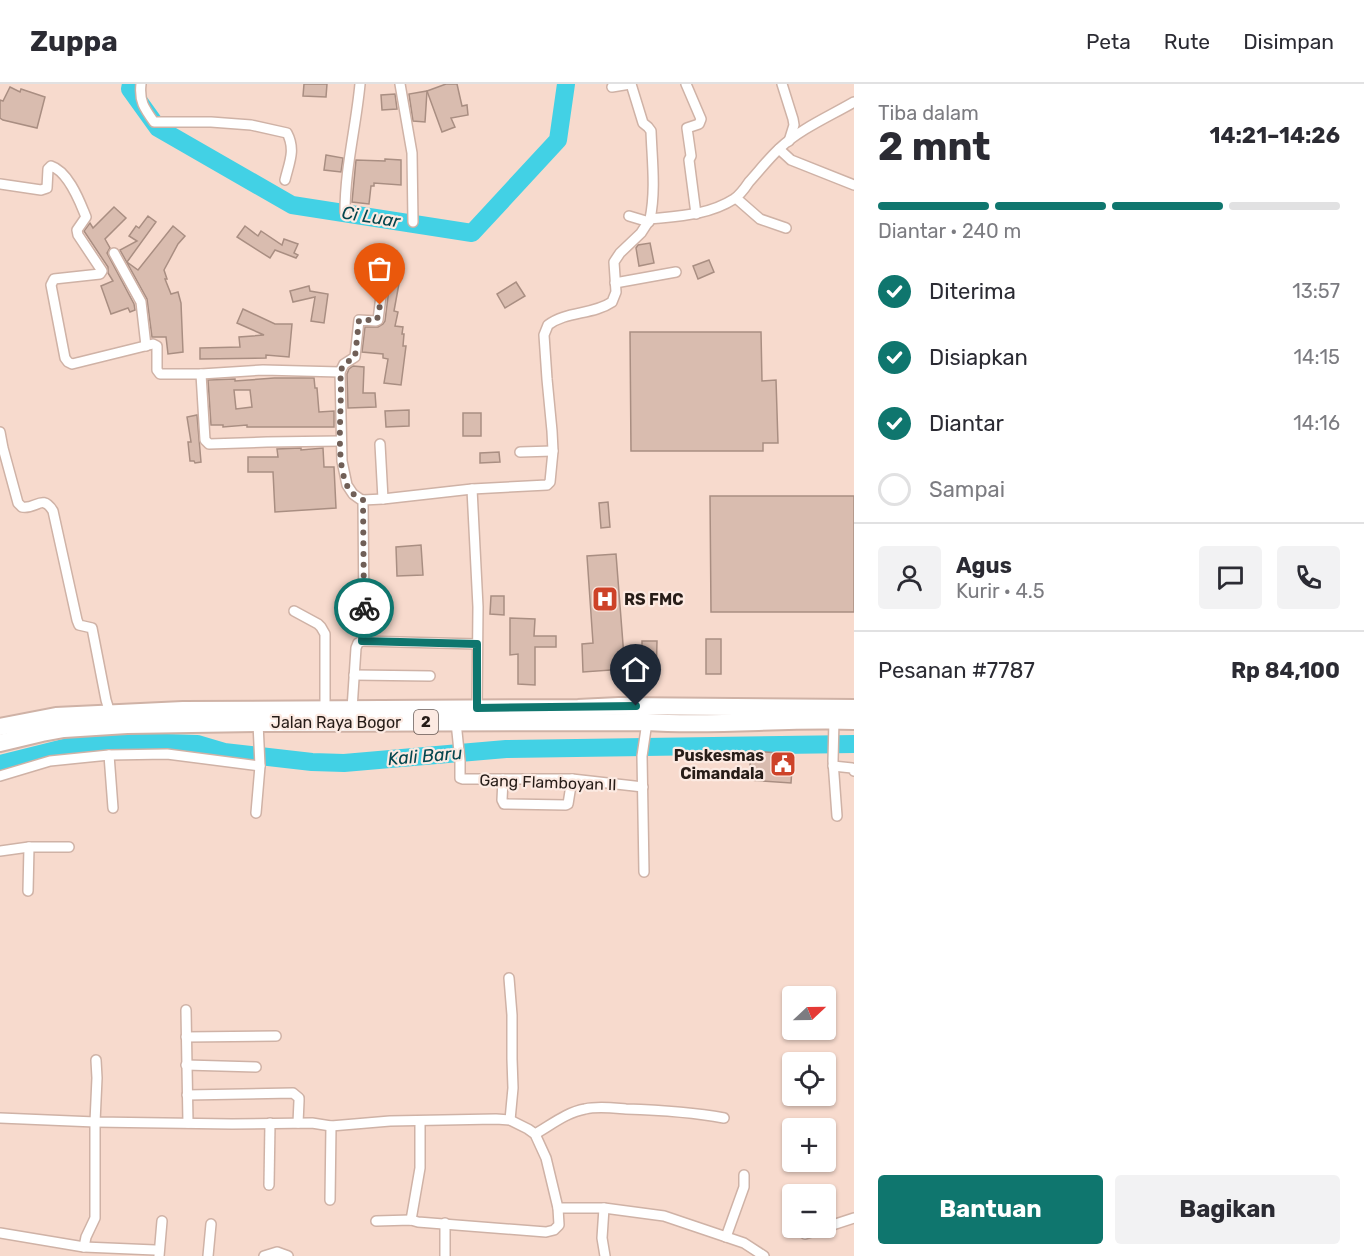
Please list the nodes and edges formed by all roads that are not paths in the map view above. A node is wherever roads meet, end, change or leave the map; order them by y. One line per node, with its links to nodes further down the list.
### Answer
1 (141, 84): 11 (street)
2 (360, 84): 15 (street)
3 (400, 84): 19 (street)
4 (631, 84): 7 (street); 18 (street)
5 (686, 84): 16 (street)
6 (782, 84): 9 (street)
7 (612, 87)
8 (854, 102): 9 (street)
9 (789, 141): 10 (street)
10 (779, 149): 13 (street); 14 (street)
11 (285, 180)
12 (0, 184): 25 (street)
13 (854, 185)
14 (736, 198): 16 (street); 20 (street)
15 (345, 212)
16 (696, 214): 18 (street)
17 (628, 216): 18 (street)
18 (650, 220): 23 (street)
19 (413, 222)
20 (786, 228)
21 (114, 253): 25 (street)
22 (676, 273): 23 (street)
23 (615, 283): 31 (street)
24 (382, 288): 26 (street)
25 (146, 346): 27 (street)
26 (340, 372): 27 (street); 29 (street)
27 (201, 374): 29 (street)
28 (0, 432): 45 (street)
29 (340, 441): 35 (street)
30 (380, 444): 34 (street)
31 (553, 451): 32 (street); 33 (street)
32 (520, 452)
33 (472, 489): 34 (street); 38 (street)
34 (383, 499): 35 (street)
35 (363, 500): 37 (street)
36 (294, 611): 43 (street)
37 (362, 641): 38 (street); 39 (street)
38 (477, 644): 41 (street)
39 (354, 675): 40 (street); 44 (street)
40 (430, 676)
41 (477, 708): 42 (highway, Jalan Raya Bogor / 2); 44 (highway, Jalan Raya Bogor / 2)
42 (854, 708)
43 (325, 709): 44 (highway, Jalan Raya Bogor / 2); 45 (highway, Jalan Raya Bogor / 2)
44 (352, 709)
45 (110, 713): 49 (highway, Jalan Raya Bogor / 2)
46 (854, 721): 48 (highway, Jalan Raya Bogor / 2)
47 (646, 726): 48 (highway, Jalan Raya Bogor / 2); 51 (highway, Jalan Raya Bogor / 2); 60 (street)
48 (833, 727): 54 (street)
49 (0, 728)
50 (258, 728): 51 (highway, Jalan Raya Bogor / 2); 52 (highway, Jalan Raya Bogor / 2); 55 (street)
51 (456, 728): 58 (street, Gang Flamboyan II)
52 (0, 743)
53 (109, 755): 55 (street); 57 (street); 61 (street)
54 (833, 762): 56 (street); 63 (street)
55 (260, 763): 62 (street)
56 (854, 771)
57 (0, 776)
58 (503, 779): 59 (street, Gang Flamboyan II); 59 (street)
59 (572, 779): 60 (street, Gang Flamboyan II)
60 (643, 787): 67 (street)
61 (113, 808)
62 (256, 813)
63 (837, 816)
64 (29, 847): 65 (street); 66 (street); 68 (street)
65 (69, 848)
66 (0, 851)
67 (644, 872)
68 (28, 891)
69 (509, 978): 80 (street)
70 (186, 1010): 72 (street)
71 (276, 1035): 72 (street)
72 (186, 1037): 74 (street)
73 (96, 1060): 81 (street)
74 (186, 1065): 75 (street); 76 (street)
75 (256, 1067)
76 (188, 1095): 82 (street); 84 (street)
77 (0, 1118): 81 (street)
78 (724, 1118): 86 (street)
79 (420, 1120): 80 (street); 85 (street); 93 (street)
80 (510, 1120): 86 (street)
81 (94, 1122): 82 (street); 101 (street)
82 (188, 1123): 83 (street)
83 (270, 1123): 84 (street); 88 (street)
84 (298, 1123): 85 (street)
85 (331, 1126): 89 (street)
86 (535, 1134): 90 (street)
87 (744, 1175): 100 (street)
88 (269, 1185)
89 (330, 1200)
90 (558, 1208): 91 (street); 96 (street)
91 (604, 1208): 100 (street); 107 (street)
92 (854, 1218): 98 (street)
93 (411, 1220): 95 (street); 96 (street)
94 (162, 1221): 102 (street)
95 (376, 1221)
96 (446, 1223): 106 (street)
97 (211, 1224): 103 (street)
98 (836, 1224)
99 (0, 1233): 101 (street)
100 (726, 1237): 108 (street)
101 (84, 1247): 102 (street)
102 (157, 1253)
103 (208, 1256)
104 (264, 1256): 105 (street)
105 (288, 1256)
106 (445, 1256)
107 (604, 1256)
108 (764, 1256)

